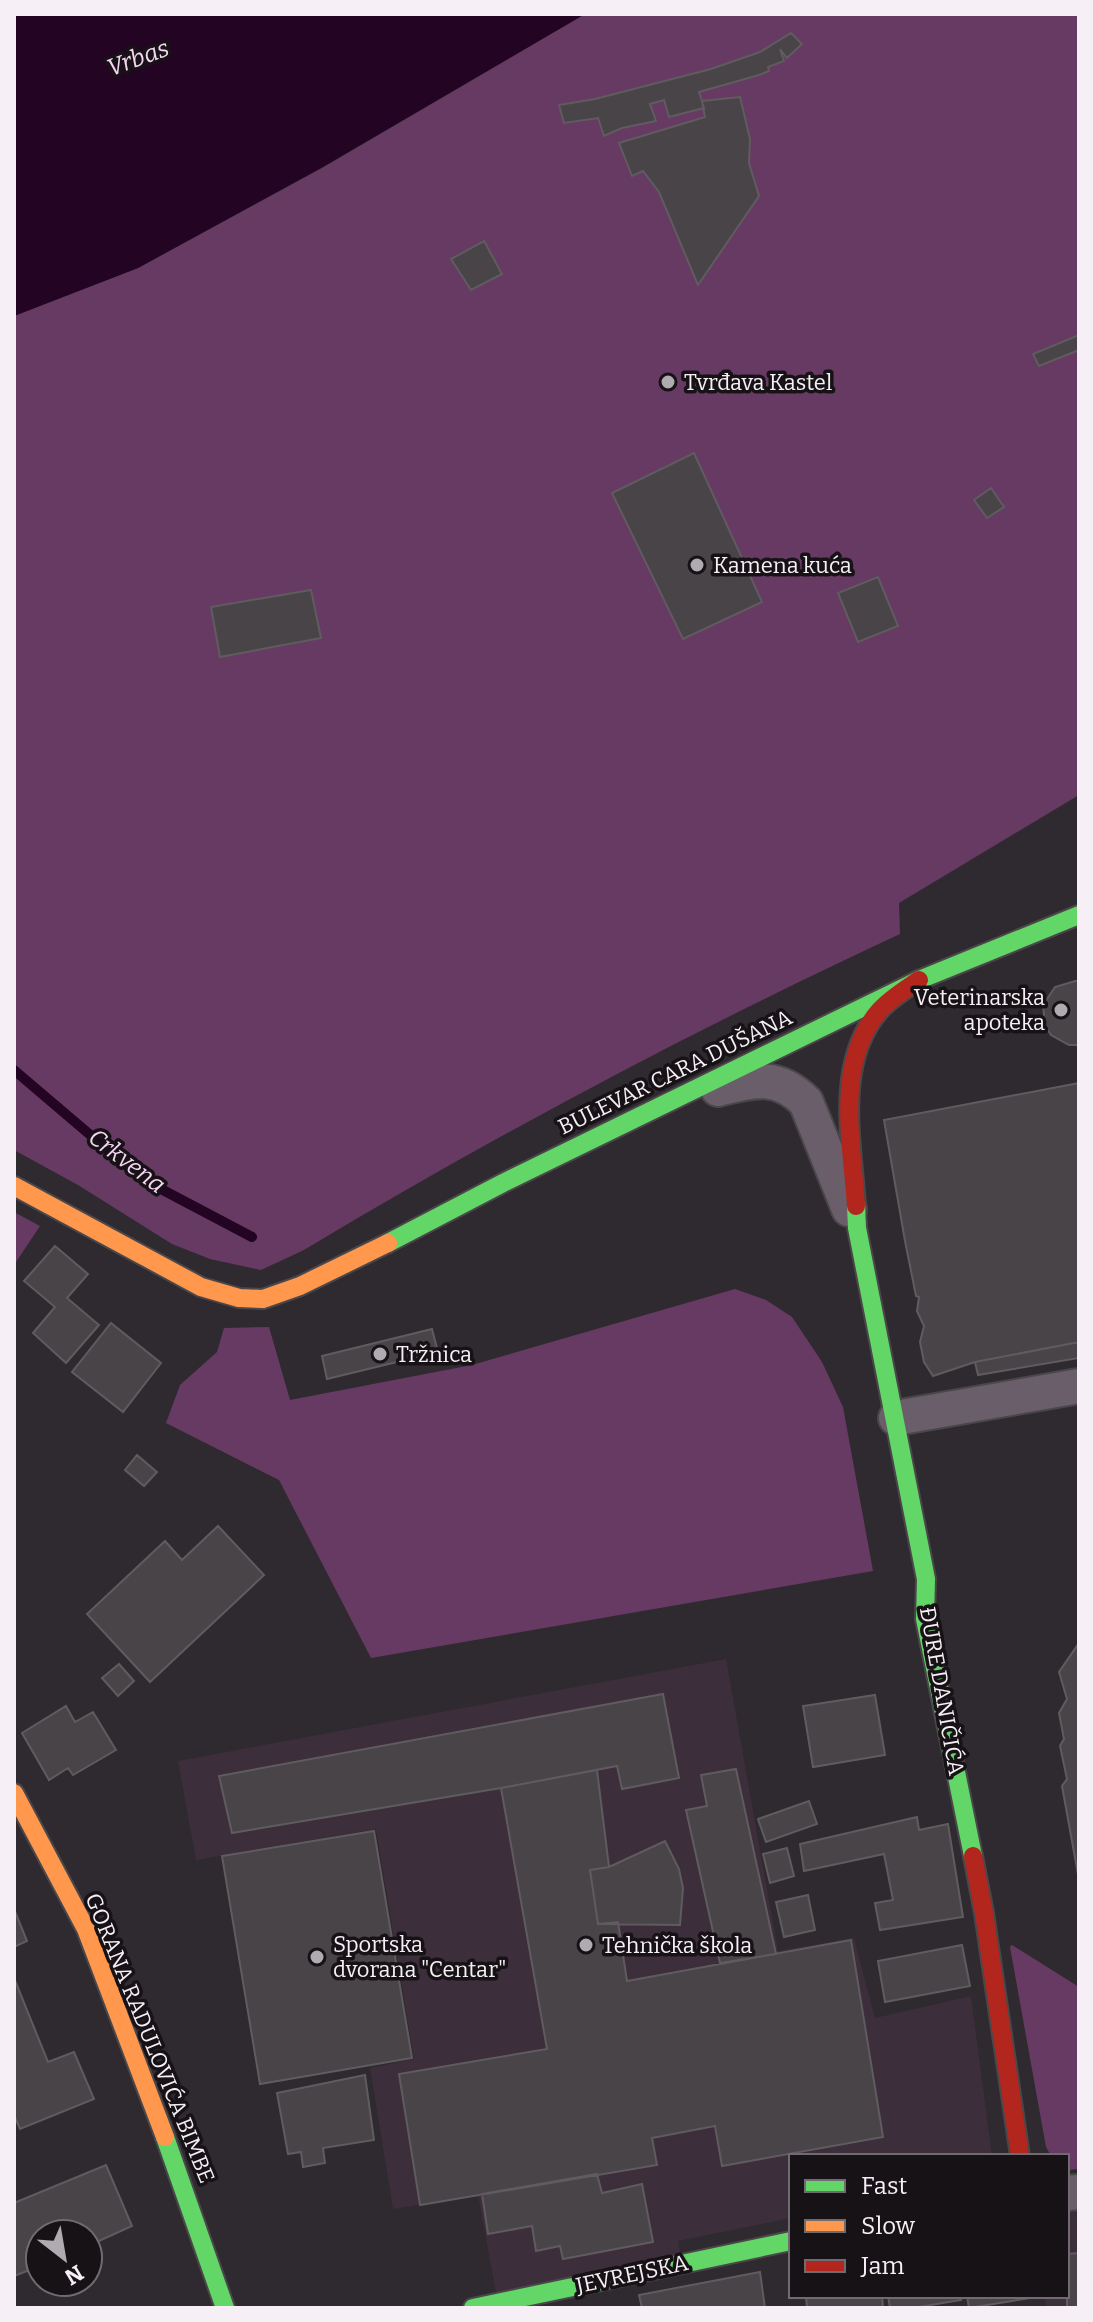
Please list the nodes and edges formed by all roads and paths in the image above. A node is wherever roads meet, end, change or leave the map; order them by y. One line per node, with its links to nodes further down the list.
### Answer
1 (1079, 915): 2 (street, BULEVAR CARA DUŠANA)
2 (919, 980): 3 (street, BULEVAR CARA DUŠANA); 5 (street, ĐURE DANIČIĆA)
3 (667, 1102): 4 (street, BULEVAR CARA DUŠANA); 5 (street, ĐURE DANIČIĆA)
4 (14, 1186)
5 (857, 1228): 7 (street, ĐURE DANIČIĆA)
6 (1079, 1386): 7 (street)
7 (896, 1418): 9 (street, ĐURE DANIČIĆA)
8 (14, 1793): 11 (street, GORANA RADULOVIĆA BIMBE)
9 (1020, 2154)
10 (789, 2241): 12 (street, JEVREJSKA)
11 (225, 2308)
12 (473, 2308)

